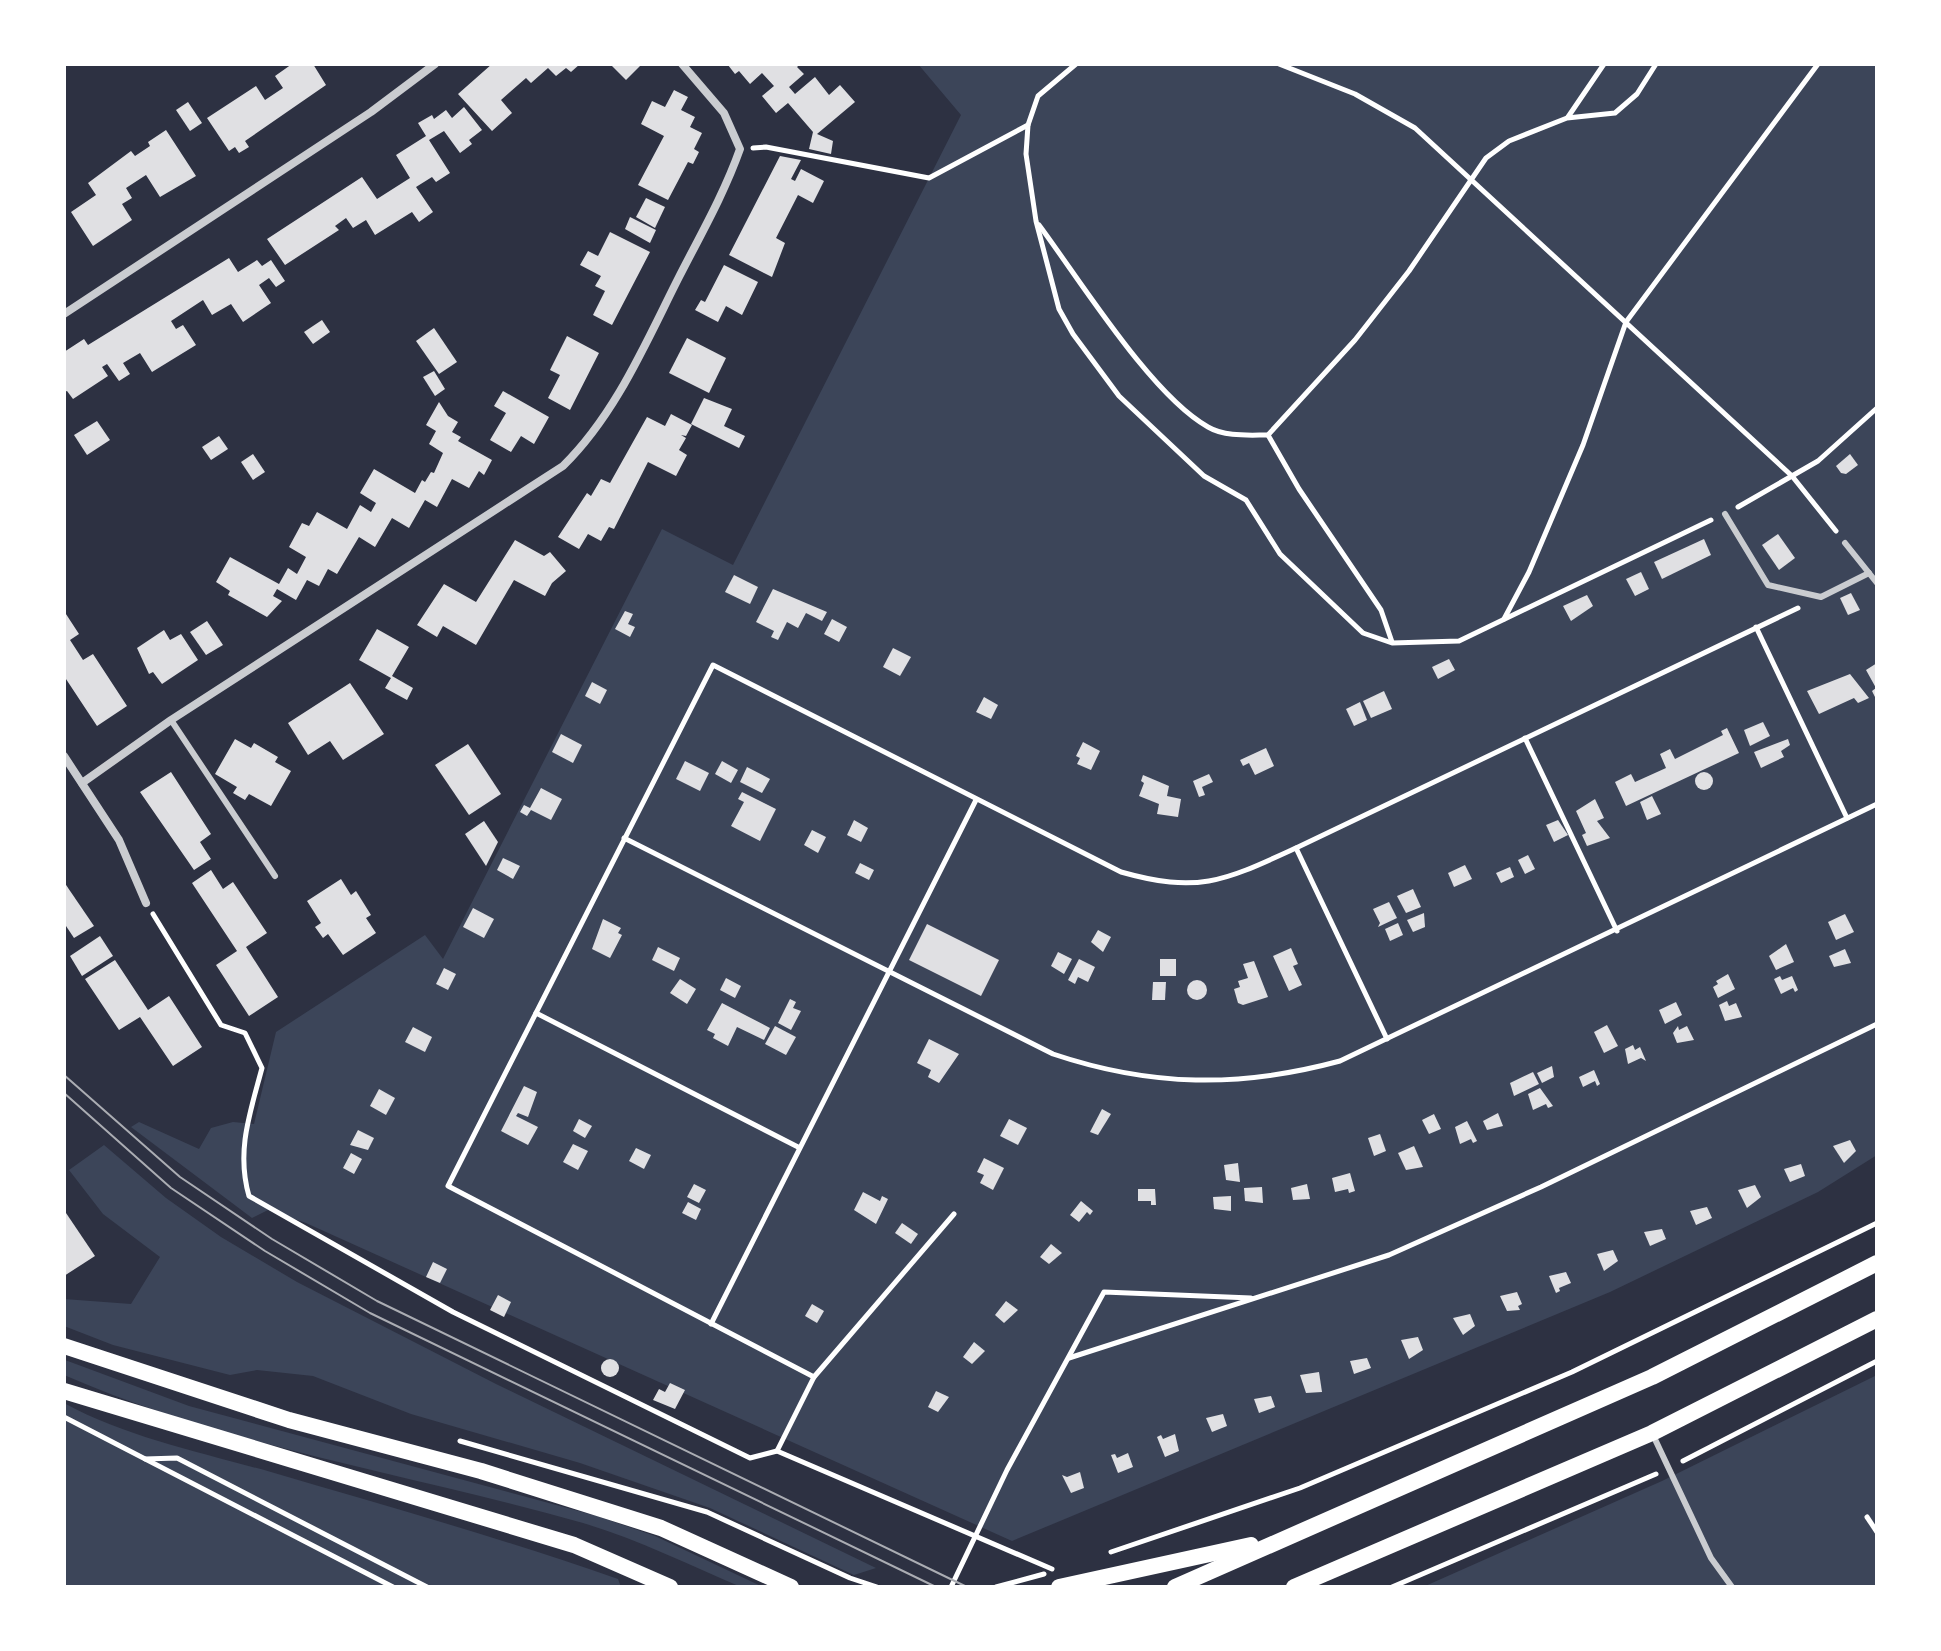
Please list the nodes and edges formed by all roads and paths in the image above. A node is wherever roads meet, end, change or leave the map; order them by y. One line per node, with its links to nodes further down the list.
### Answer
1 (435, 64): 13 (street)
2 (682, 64): 10 (street)
3 (1076, 64): 9 (path)
4 (1279, 64): 11 (path)
5 (1604, 64): 8 (path)
6 (1656, 64): 8 (path)
7 (1818, 64): 14 (path)
8 (1567, 118): 11 (path)
9 (1028, 125): 10 (path); 12 (path)
10 (740, 149): 26 (street)
11 (1470, 178): 14 (path); 16 (path)
12 (1036, 221): 16 (path); 25 (path)
13 (64, 314)
14 (1626, 322): 17 (path); 23 (path)
15 (1877, 408): 17 (path)
16 (1268, 435): 25 (path)
17 (1792, 476): 18 (path); 19 (path)
18 (1725, 514): 22 (lane); 23 (path)
19 (1845, 543): 20 (lane)
20 (1869, 573): 21 (lane); 22 (lane)
21 (1877, 583)
22 (1821, 597): 24 (path)
23 (1503, 621): 25 (path)
24 (1756, 627): 27 (path); 32 (path)
25 (1392, 643)
26 (171, 720): 29 (street); 35 (lane)
27 (1525, 738): 34 (path); 37 (path)
28 (64, 756): 29 (street)
29 (82, 783): 36 (street)
30 (976, 800): 33 (path); 34 (path); 38 (path)
31 (1877, 804): 32 (path)
32 (1847, 818): 37 (path)
33 (624, 838): 38 (path); 39 (path)
34 (1296, 848): 41 (path)
35 (275, 876)
36 (146, 903): 56 (path)
37 (1617, 931): 41 (path)
38 (888, 972): 41 (path); 42 (path)
39 (536, 1013): 42 (path); 48 (path)
40 (1877, 1024): 46 (path)
41 (1387, 1039)
42 (798, 1147): 48 (path)
43 (954, 1214): 52 (path)
44 (1877, 1223): 63 (path)
45 (1877, 1263): 62 (main road)
46 (1254, 1299): 50 (path); 50 (path)
47 (1877, 1319): 55 (main road)
48 (711, 1324): 52 (path)
49 (65, 1347): 67 (main road)
50 (1069, 1358): 61 (path)
51 (1877, 1361): 58 (path)
52 (814, 1377): 56 (path)
53 (64, 1391): 66 (main road)
54 (64, 1417): 57 (path)
55 (1652, 1433): 58 (lane); 72 (main road)
56 (777, 1451): 61 (path)
57 (144, 1459): 64 (path); 65 (path)
58 (1667, 1469): 73 (path); 74 (lane)
59 (1867, 1517): 60 (path)
60 (1877, 1532)
61 (977, 1536): 68 (path); 69 (path)
62 (1283, 1538): 70 (main road); 71 (main road)
63 (1109, 1553)
64 (393, 1587)
65 (427, 1587)
66 (670, 1587)
67 (791, 1587)
68 (951, 1587)
69 (996, 1587)
70 (1059, 1587)
71 (1175, 1587)
72 (1294, 1587)
73 (1392, 1587)
74 (1732, 1587)

